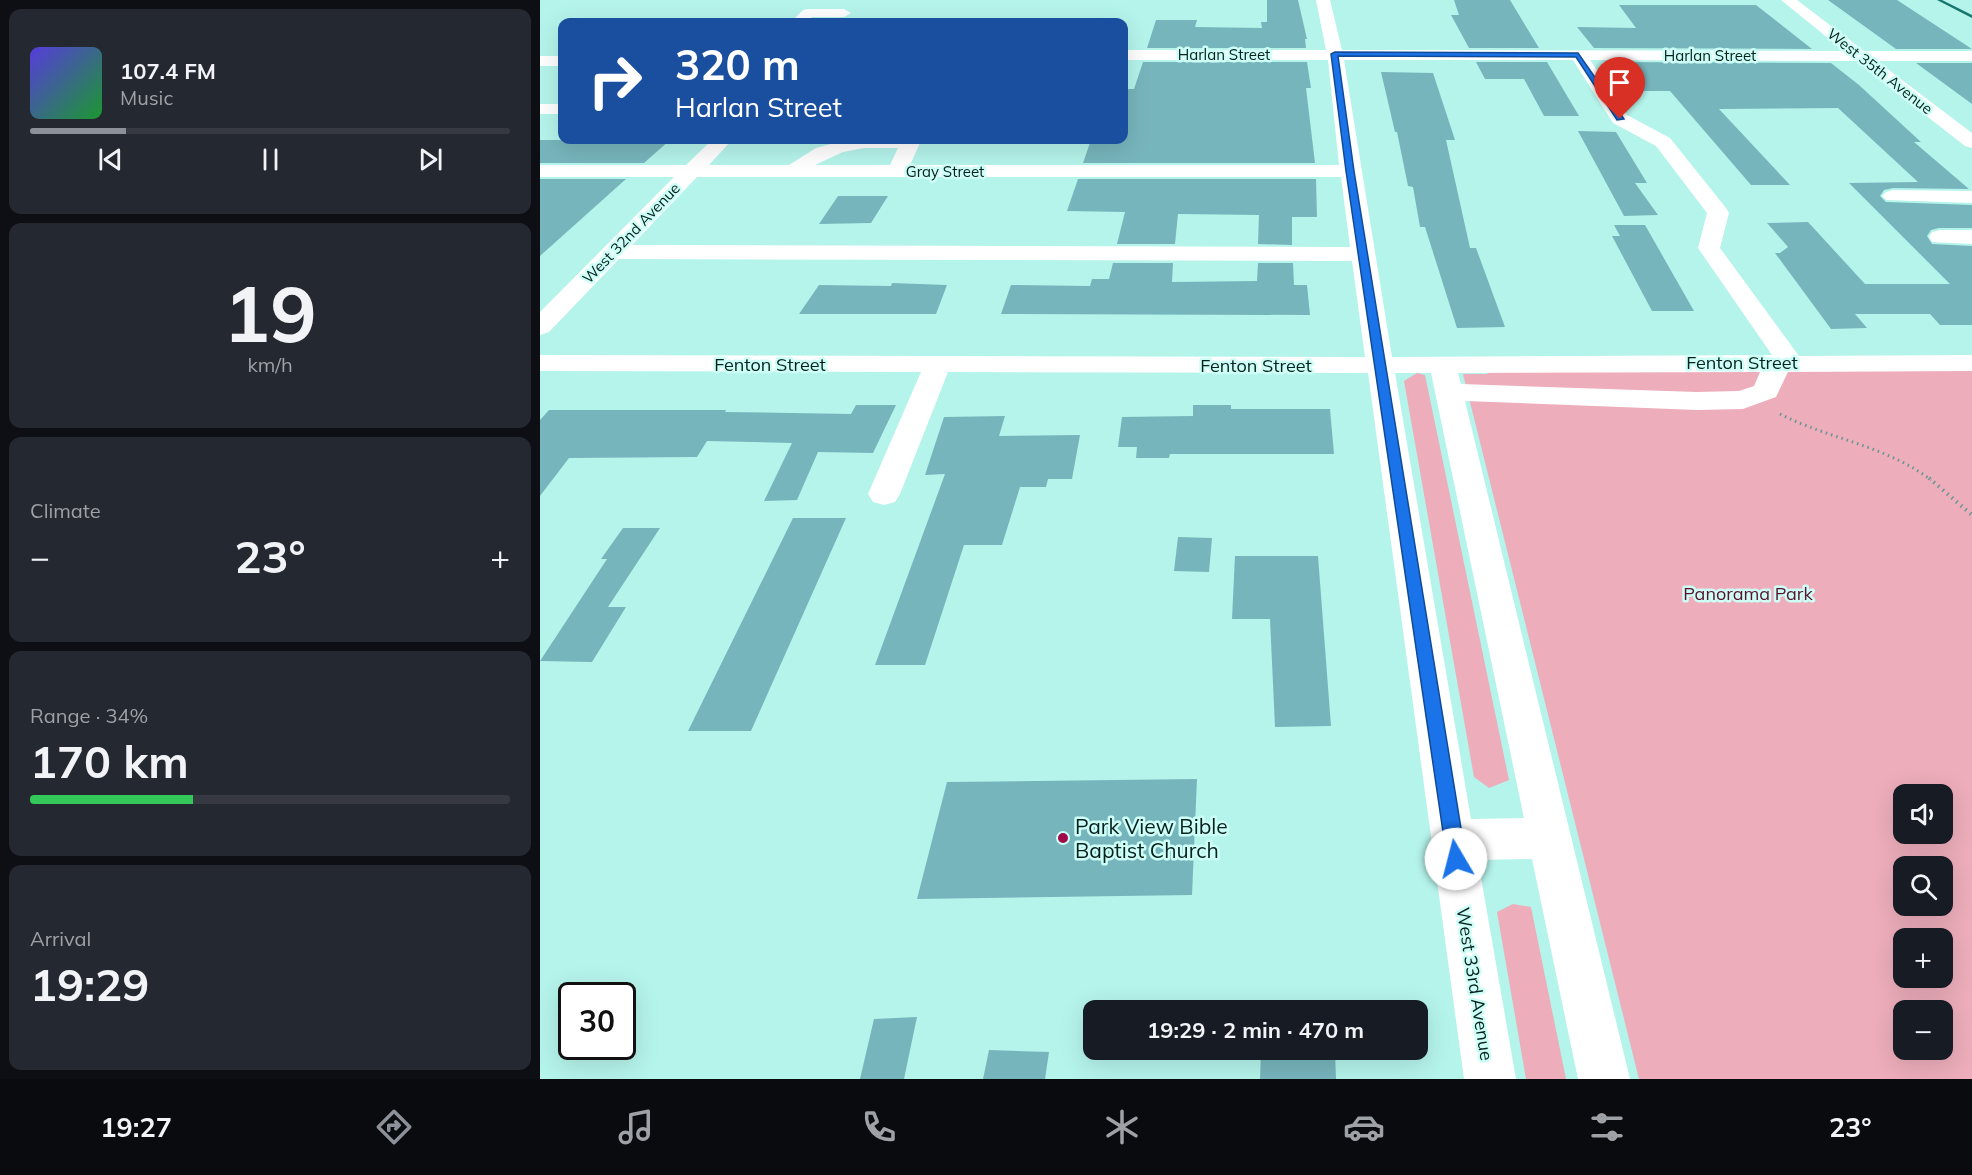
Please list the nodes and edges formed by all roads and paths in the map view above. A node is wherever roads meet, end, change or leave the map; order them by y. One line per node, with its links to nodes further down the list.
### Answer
1 (857, 0): 5 (street)
2 (1323, 0): 6 (street, West 33rd Avenue)
3 (1788, 0): 9 (street, West 35th Avenue)
4 (802, 18): 5 (street)
5 (839, 18)
6 (1335, 54): 7 (street, Harlan Street); 8 (street, Harlan Street); 23 (street, West 33rd Avenue)
7 (1128, 55)
8 (1578, 55): 9 (street, Harlan Street); 31 (street)
9 (1862, 56): 10 (street, Harlan Street); 15 (street, West 35th Avenue)
10 (1972, 56)
11 (540, 61): 12 (street)
12 (558, 61)
13 (540, 109): 14 (street)
14 (558, 109)
15 (1972, 142)
16 (718, 144): 19 (street, West 32nd Avenue)
17 (854, 144): 21 (street)
18 (910, 144): 22 (street)
19 (692, 170): 20 (street, Gray Street); 21 (street, Gray Street); 28 (street, West 32nd Avenue)
20 (540, 171)
21 (794, 171): 22 (street, Gray Street)
22 (897, 171): 23 (street, Gray Street)
23 (1350, 171): 29 (street, West 33rd Avenue)
24 (1893, 196): 25 (street)
25 (1972, 197)
26 (1940, 237): 27 (street)
27 (1972, 237)
28 (613, 252): 29 (street); 30 (street, West 32nd Avenue)
29 (1363, 254): 35 (street, West 33rd Avenue)
30 (540, 327)
31 (1784, 362): 33 (street, Fenton Street); 36 (street, Fenton Street); 36 (street)
32 (540, 363): 34 (street, Fenton Street)
33 (1972, 363)
34 (938, 364): 35 (street, Fenton Street); 38 (street)
35 (1381, 366): 36 (street, Fenton Street); 41 (street, West 33rd Avenue)
36 (1446, 379): 40 (street)
37 (1774, 411): 39 (path)
38 (884, 495)
39 (1972, 515)
40 (1550, 838): 41 (street); 43 (street)
41 (1454, 840): 42 (street, West 33rd Avenue)
42 (1490, 1079)
43 (1604, 1079)

